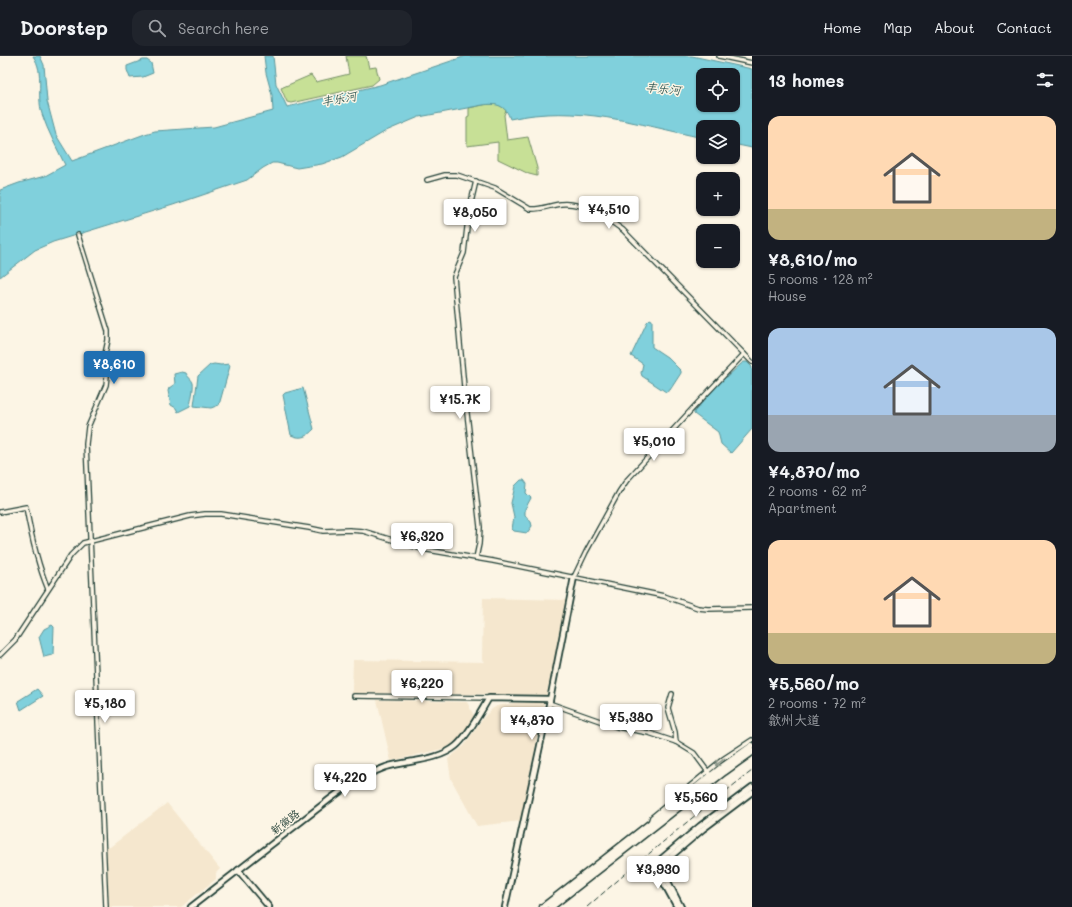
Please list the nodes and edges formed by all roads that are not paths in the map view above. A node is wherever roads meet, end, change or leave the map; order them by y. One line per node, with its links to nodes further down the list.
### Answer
1 (718, 56): 2 (street)
2 (752, 62)
3 (427, 180): 4 (street)
4 (476, 181): 6 (street); 10 (street)
5 (78, 235): 9 (street)
6 (744, 354): 7 (street); 11 (street)
7 (752, 362)
8 (0, 512): 12 (street)
9 (90, 541): 10 (street); 12 (street); 30 (street)
10 (476, 558): 11 (street)
11 (574, 577): 13 (street); 18 (street)
12 (48, 589): 14 (street)
13 (752, 608)
14 (0, 655)
15 (672, 694): 20 (street)
16 (354, 696): 17 (street)
17 (489, 698): 18 (street); 29 (street, 新徽路)
18 (550, 701): 20 (street); 33 (street)
19 (752, 740): 23 (street, one-way to 23)
20 (676, 742): 23 (street)
21 (752, 746): 23 (highway)
22 (752, 752): 26 (highway)
23 (710, 774): 26 (highway); 27 (street)
24 (752, 787): 28 (street)
25 (752, 792): 28 (street)
26 (666, 815): 27 (highway); 35 (highway)
27 (649, 825): 34 (highway)
28 (658, 866): 36 (street); 37 (street)
29 (238, 870): 31 (street, 新徽路); 32 (street)
30 (106, 907)
31 (191, 907)
32 (269, 907)
33 (505, 907)
34 (543, 907)
35 (551, 907)
36 (676, 907)
37 (681, 907)

